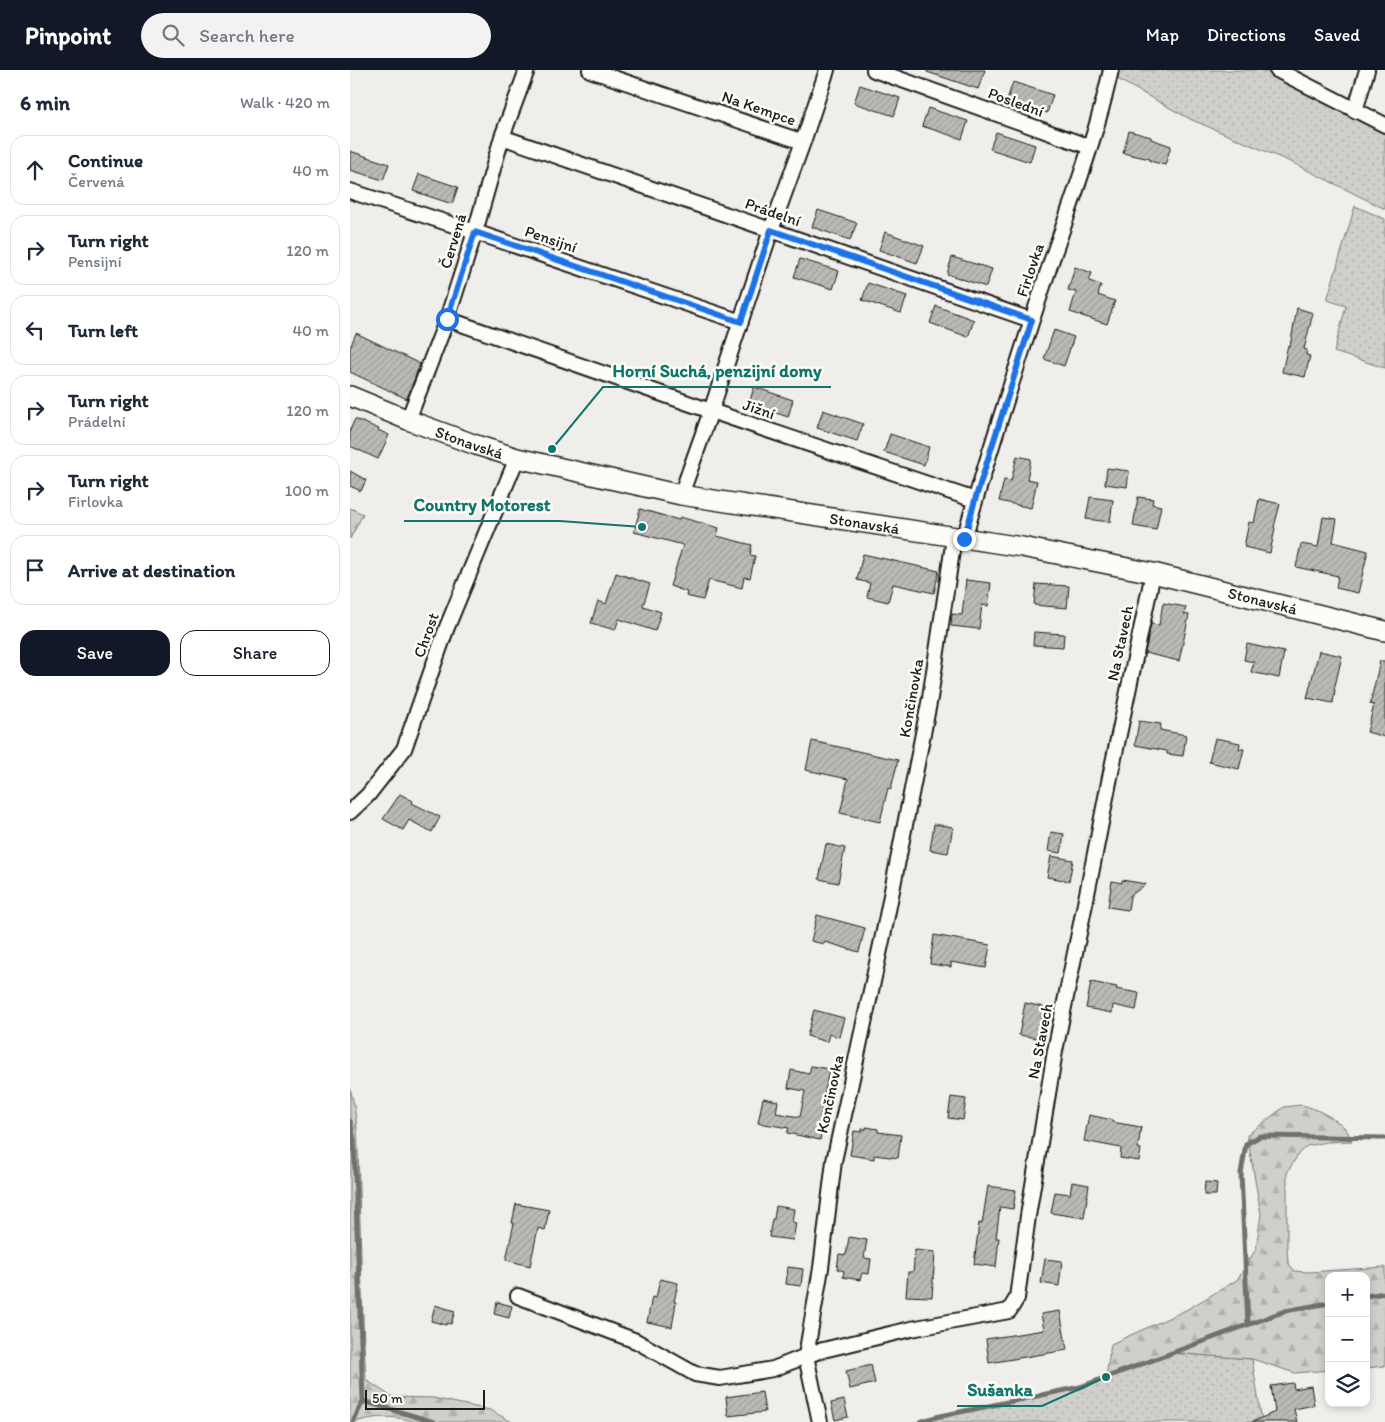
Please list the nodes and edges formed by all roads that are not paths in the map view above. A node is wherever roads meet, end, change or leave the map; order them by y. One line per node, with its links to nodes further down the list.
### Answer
1 (527, 70): 10 (street, Červená)
2 (590, 70): 11 (street, Na Kempce)
3 (827, 70): 11 (street)
4 (874, 70): 12 (street, Poslední)
5 (1111, 70): 12 (street, Firlovka)
6 (1277, 70): 8 (street)
7 (1367, 70): 8 (street)
8 (1355, 111): 9 (street)
9 (1385, 125)
10 (502, 137): 14 (street, Prádelní); 15 (street, Červená)
11 (803, 142): 14 (street)
12 (1090, 147): 17 (street, Firlovka)
13 (350, 191): 15 (street, Pensijní)
14 (771, 230): 17 (street, Prádelní); 18 (street)
15 (475, 232): 16 (street, Červená); 18 (street, Pensijní)
16 (447, 319): 20 (street, Jižní); 21 (street, Červená)
17 (1032, 320): 24 (street, Firlovka)
18 (741, 322): 20 (street)
19 (350, 396): 21 (main road, Stonavská)
20 (711, 411): 23 (street); 24 (street, Jižní)
21 (408, 420): 22 (main road, Stonavská)
22 (517, 458): 23 (main road, Stonavská); 28 (street, Chrost)
23 (681, 495): 25 (main road, Stonavská)
24 (975, 500): 25 (street, Firlovka)
25 (959, 539): 26 (main road, Stonavská); 30 (street, Končinovka)
26 (1153, 573): 27 (main road, Stonavská); 30 (street, Na Stavech)
27 (1385, 631)
28 (350, 812)
29 (518, 1296): 30 (street)
30 (806, 1356): 31 (street)
31 (820, 1422)

